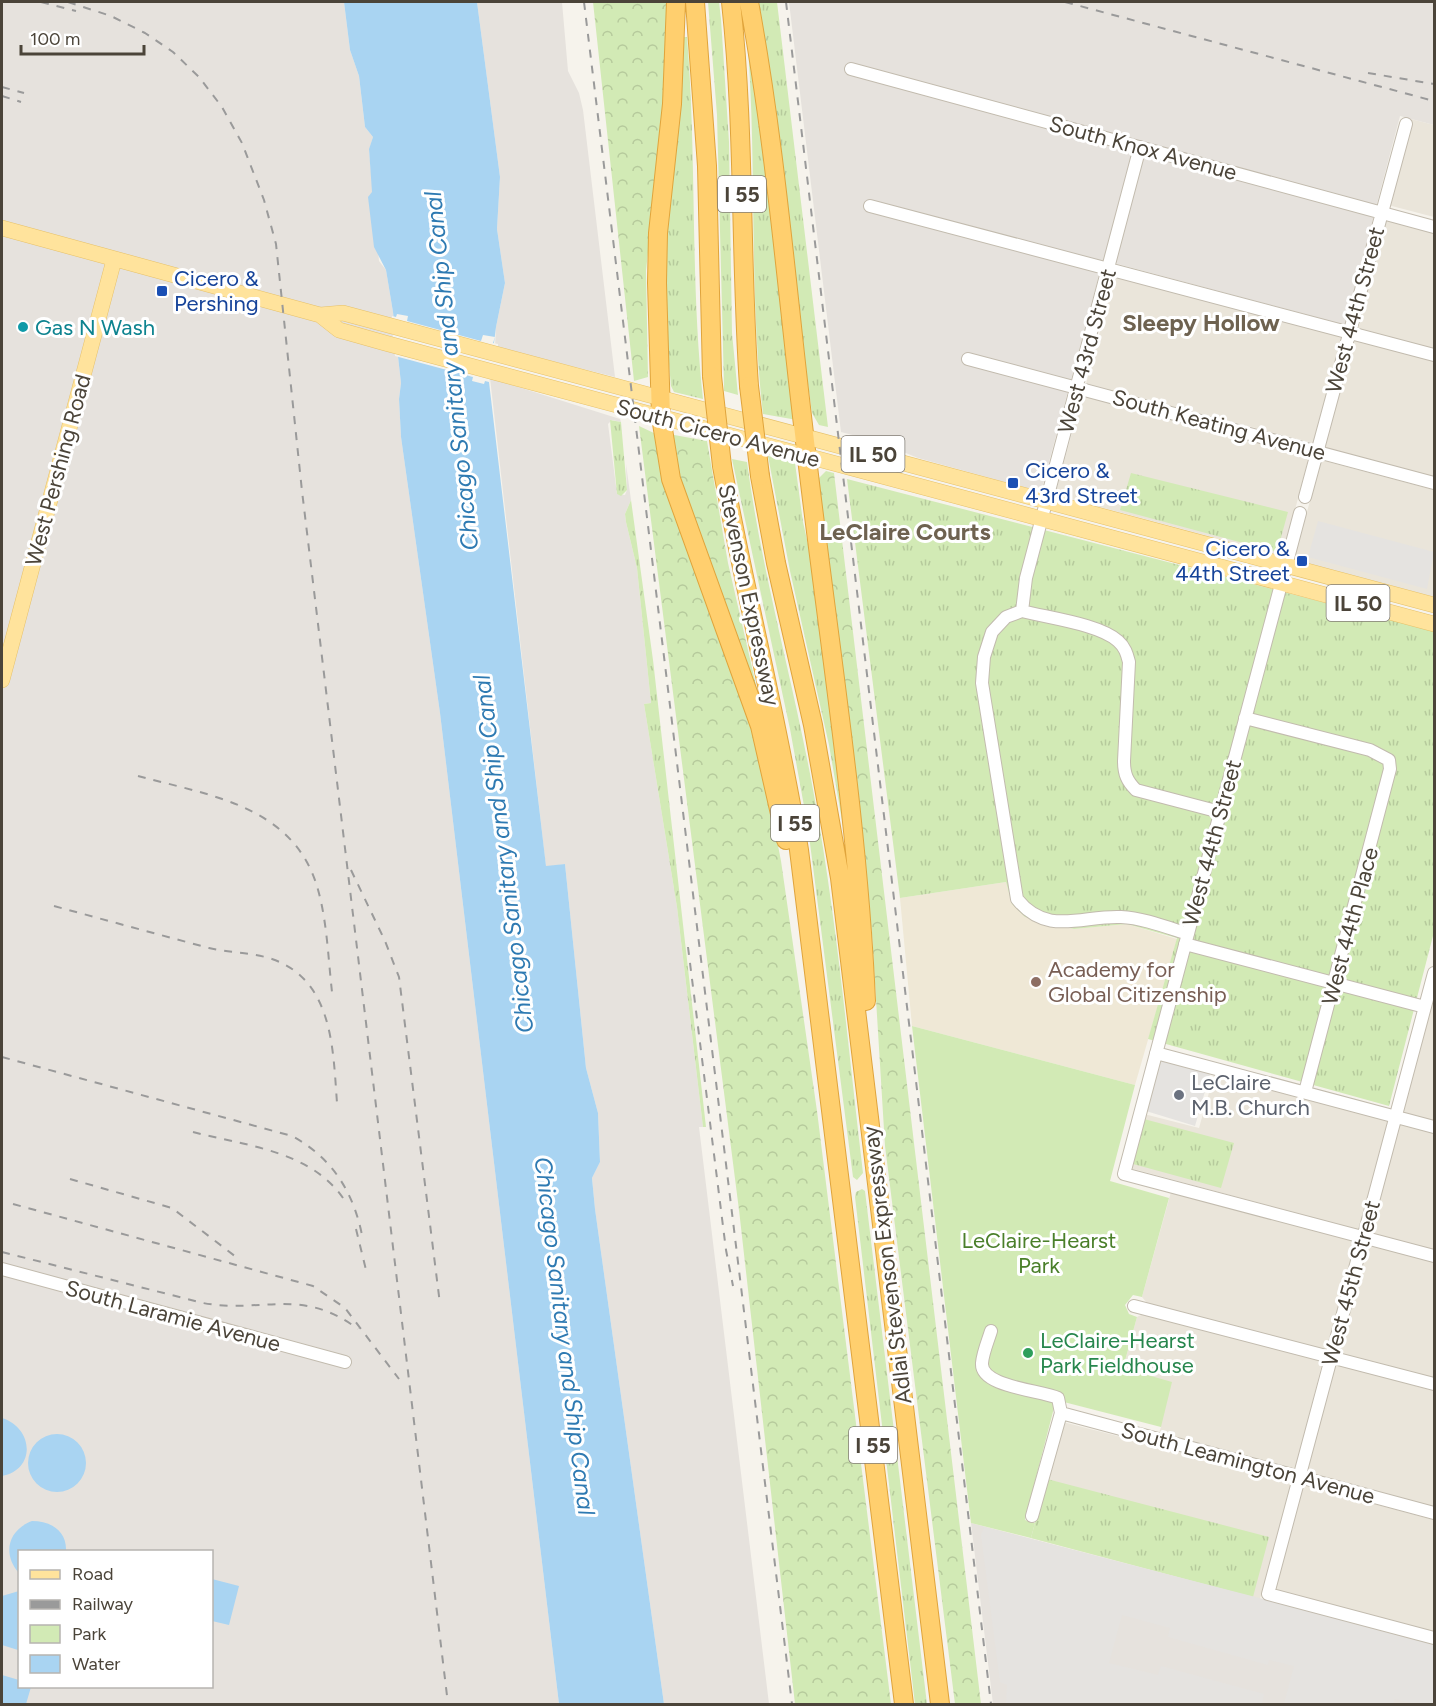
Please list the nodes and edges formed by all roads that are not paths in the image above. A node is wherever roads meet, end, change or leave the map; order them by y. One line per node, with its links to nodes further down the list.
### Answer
1 (676, 2): 19 (highway)
2 (695, 2): 45 (highway, Stevenson Expressway / I 55, bridge)
3 (731, 2): 43 (highway, Stevenson Expressway / I 55, bridge)
4 (749, 2): 21 (highway)
5 (851, 69): 7 (street, South Knox Avenue)
6 (1406, 124): 9 (street, West 44th Street)
7 (1140, 147): 9 (street, South Knox Avenue); 13 (street, West 43rd Street)
8 (870, 206): 13 (street)
9 (1382, 213): 10 (street, South Knox Avenue); 15 (street, West 44th Street)
10 (1434, 227)
11 (2, 228): 12 (main road, South Cicero Avenue / IL 50)
12 (114, 260): 14 (main road, South Cicero Avenue / IL 50); 34 (main road, West Pershing Road)
13 (1109, 268): 15 (street); 18 (street, West 43rd Street)
14 (320, 315): 19 (main road, South Cicero Avenue / IL 50); 20 (main road, South Cicero Avenue / IL 50)
15 (1349, 332): 16 (street); 22 (street, West 44th Street)
16 (1434, 355)
17 (968, 359): 18 (street, South Keating Avenue)
18 (1078, 387): 22 (street, South Keating Avenue); 26 (street, West 43rd Street)
19 (661, 397): 20 (highway); 21 (main road, South Cicero Avenue / IL 50)
20 (661, 417): 23 (main road, South Cicero Avenue / IL 50); 45 (highway)
21 (804, 435): 23 (highway); 26 (main road, South Cicero Avenue / IL 50)
22 (1318, 451): 24 (street, South Keating Avenue); 25 (street, West 44th Street)
23 (806, 456): 28 (main road, South Cicero Avenue / IL 50); 43 (highway)
24 (1434, 483)
25 (1305, 497)
26 (1047, 503): 28 (street, West 43rd Street); 29 (main road, South Cicero Avenue / IL 50)
27 (1300, 513): 29 (street, West 44th Street)
28 (1042, 521): 30 (main road, South Cicero Avenue / IL 50); 32 (street, West 43rd Street)
29 (1286, 566): 30 (street, West 44th Street); 31 (main road, South Cicero Avenue / IL 50)
30 (1281, 583): 33 (main road, South Cicero Avenue / IL 50); 35 (street, West 44th Street)
31 (1434, 605)
32 (1022, 611): 36 (street); 37 (street)
33 (1434, 624)
34 (2, 680)
35 (1245, 718): 36 (street, West 44th Street); 39 (street, West 44th Place)
36 (1220, 812): 37 (street, West 44th Street)
37 (1186, 939): 39 (street); 41 (street, West 44th Street)
38 (1434, 973): 40 (street, West 45th Street)
39 (1335, 984): 40 (street); 42 (street, West 44th Place)
40 (1429, 1000): 44 (street, West 45th Street)
41 (1156, 1053): 42 (street); 47 (street, West 44th Street)
42 (1305, 1092): 44 (street)
43 (869, 1111): 60 (highway, Adlai Stevenson Expressway / I 55)
44 (1396, 1116): 46 (street); 47 (street, West 45th Street)
45 (835, 1125): 61 (highway, Stevenson Expressway / I 55)
46 (1434, 1126)
47 (1364, 1237): 48 (street); 52 (street, West 45th Street)
48 (1434, 1256)
49 (2, 1269): 53 (street, South Laramie Avenue)
50 (1137, 1307): 52 (street)
51 (991, 1331): 55 (street)
52 (1332, 1356): 54 (street); 56 (street, West 45th Street)
53 (345, 1362)
54 (1434, 1384)
55 (1061, 1413): 56 (street, South Leamington Avenue); 58 (street)
56 (1299, 1476): 57 (street, South Leamington Avenue); 59 (street, West 45th Street)
57 (1434, 1513)
58 (1032, 1516)
59 (1434, 1638)
60 (933, 1641): 62 (highway, Adlai Stevenson Expressway / I 55); 63 (highway)
61 (904, 1704)
62 (940, 1704)
63 (947, 1704)

